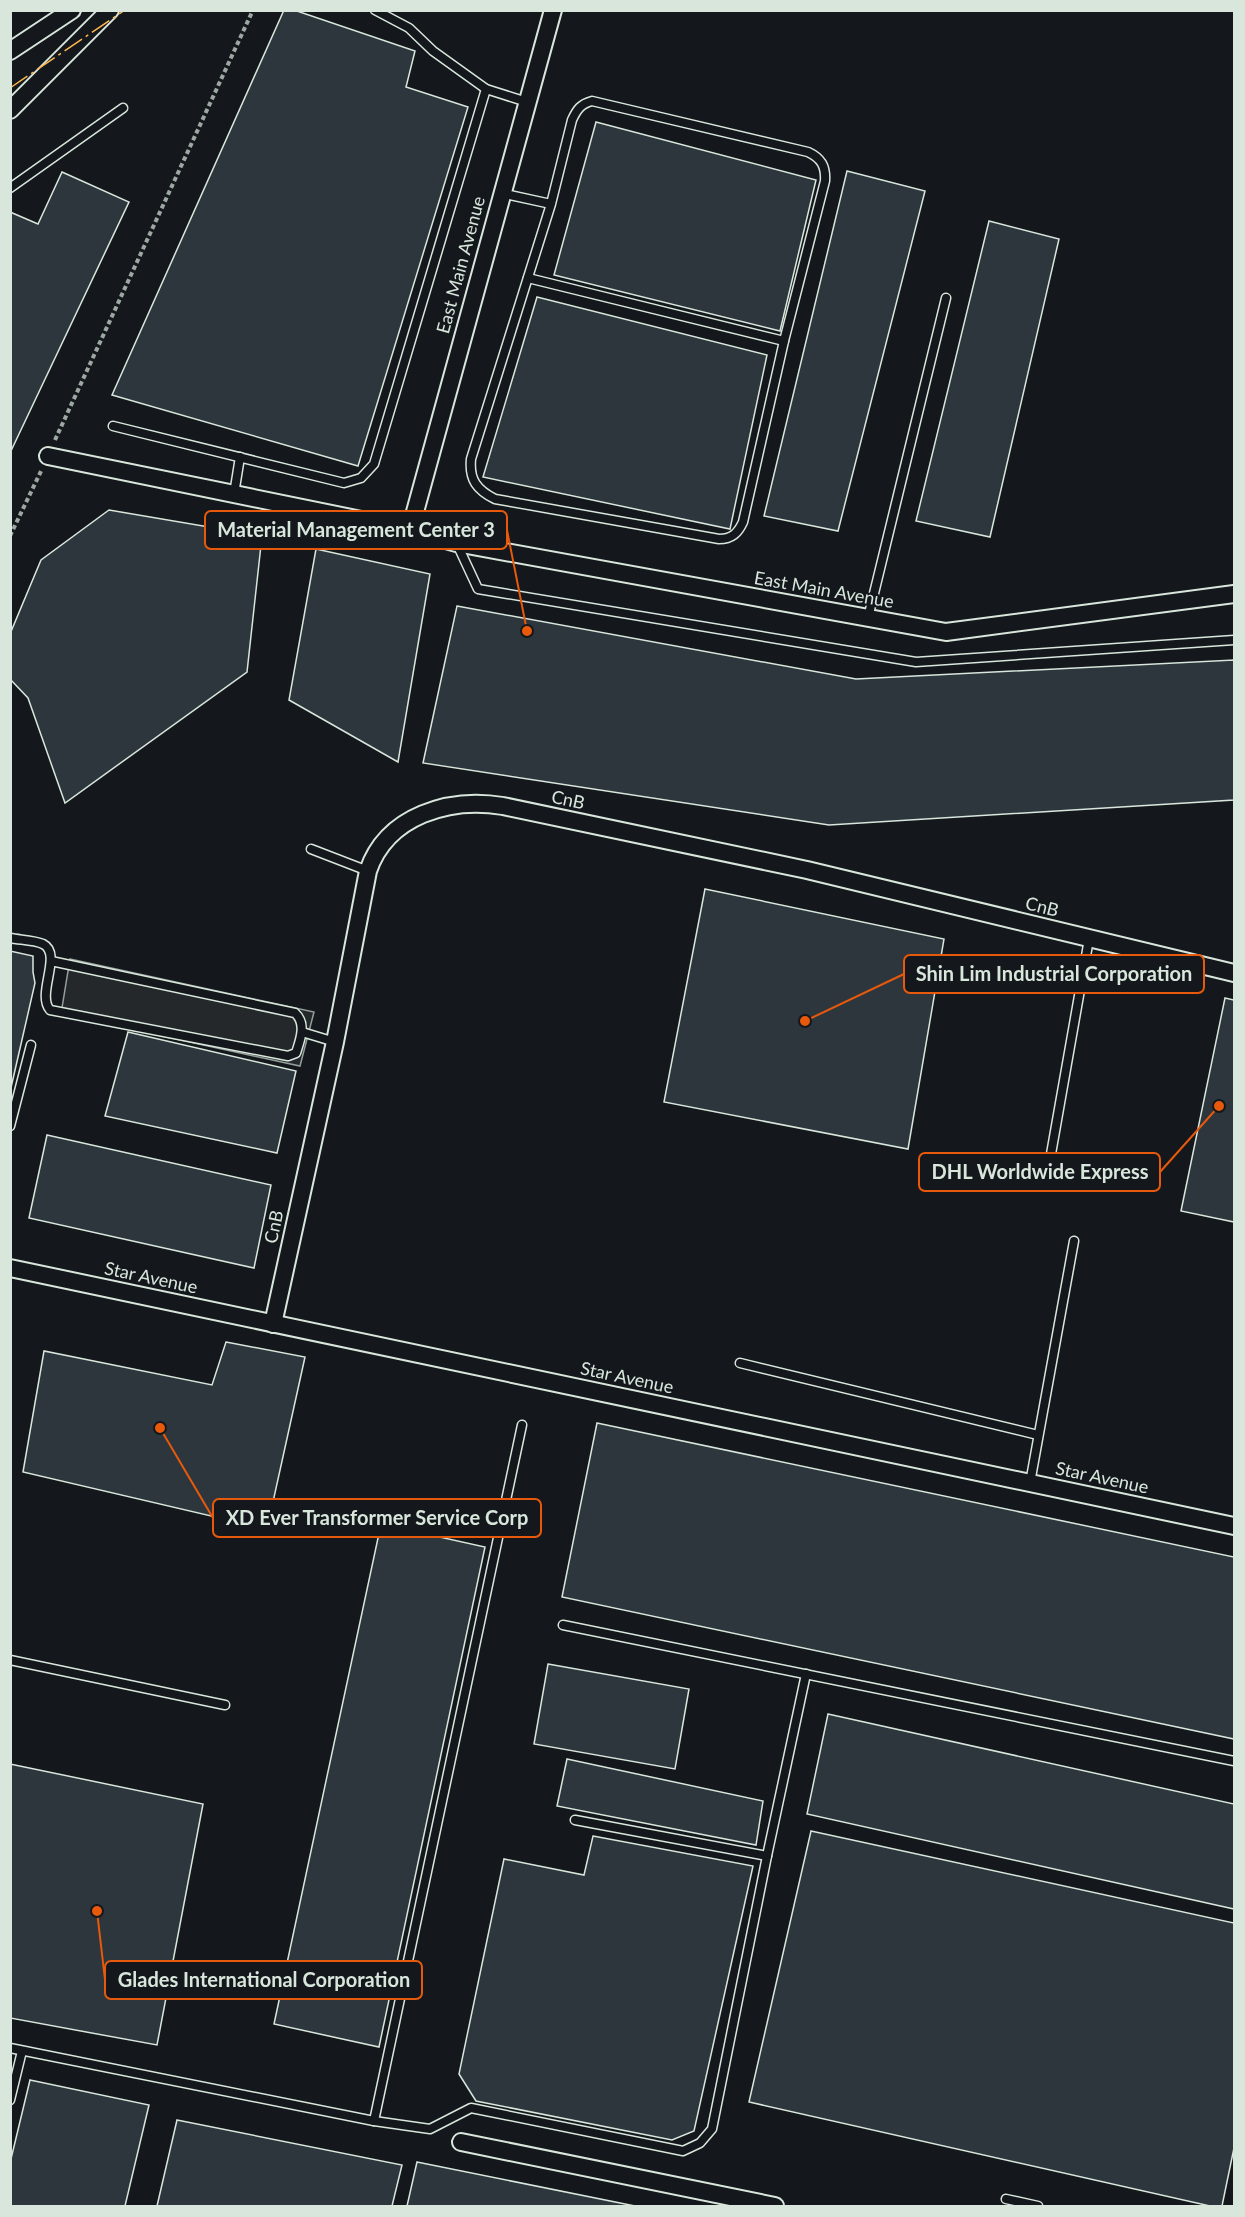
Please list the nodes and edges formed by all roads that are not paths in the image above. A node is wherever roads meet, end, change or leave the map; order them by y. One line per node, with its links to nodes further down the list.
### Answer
1 (72, 10): 5 (street)
2 (110, 10): 9 (street)
3 (375, 10): 6 (lane)
4 (553, 10): 7 (street, East Main Avenue)
5 (10, 51)
6 (486, 89): 7 (lane); 18 (lane)
7 (527, 102): 11 (street, East Main Avenue)
8 (123, 108): 10 (lane)
9 (10, 110)
10 (10, 188)
11 (501, 193): 12 (lane); 20 (street, East Main Avenue)
12 (550, 204): 13 (lane); 15 (lane)
13 (528, 278): 15 (lane); 15 (lane)
14 (946, 298): 23 (lane)
15 (784, 341)
16 (113, 426): 18 (lane)
17 (48, 456): 19 (street, East Main Avenue)
18 (240, 457): 19 (lane)
19 (234, 494): 20 (street, East Main Avenue)
20 (410, 530): 21 (street, East Main Avenue)
21 (456, 543): 23 (street, East Main Avenue); 24 (lane)
22 (1234, 594): 23 (street, East Main Avenue)
23 (868, 618)
24 (1234, 640)
25 (311, 849): 26 (lane)
26 (368, 871): 28 (street, CnB); 32 (street, CnB)
27 (10, 938): 29 (lane)
28 (1089, 939): 30 (street, CnB); 35 (lane)
29 (51, 961): 31 (lane); 31 (lane)
30 (1234, 973)
31 (302, 1032): 32 (lane)
32 (334, 1042): 38 (street, CnB)
33 (31, 1045): 34 (lane)
34 (10, 1126)
35 (1048, 1171)
36 (1074, 1241): 41 (lane)
37 (10, 1268): 38 (street, Star Avenue)
38 (273, 1324): 42 (street, Star Avenue)
39 (740, 1363): 41 (lane)
40 (522, 1425): 54 (lane)
41 (1038, 1435): 42 (lane)
42 (1030, 1483): 43 (street, Star Avenue)
43 (1234, 1526)
44 (563, 1625): 46 (lane)
45 (10, 1660): 47 (lane)
46 (806, 1674): 48 (lane); 50 (lane)
47 (225, 1706)
48 (1234, 1761)
49 (575, 1820): 50 (lane)
50 (767, 1856): 54 (lane)
51 (10, 2048): 52 (lane)
52 (22, 2050): 53 (lane); 54 (lane)
53 (10, 2100)
54 (374, 2121)
55 (461, 2142): 57 (street)
56 (1006, 2199): 58 (lane)
57 (775, 2206)
58 (1038, 2206)

